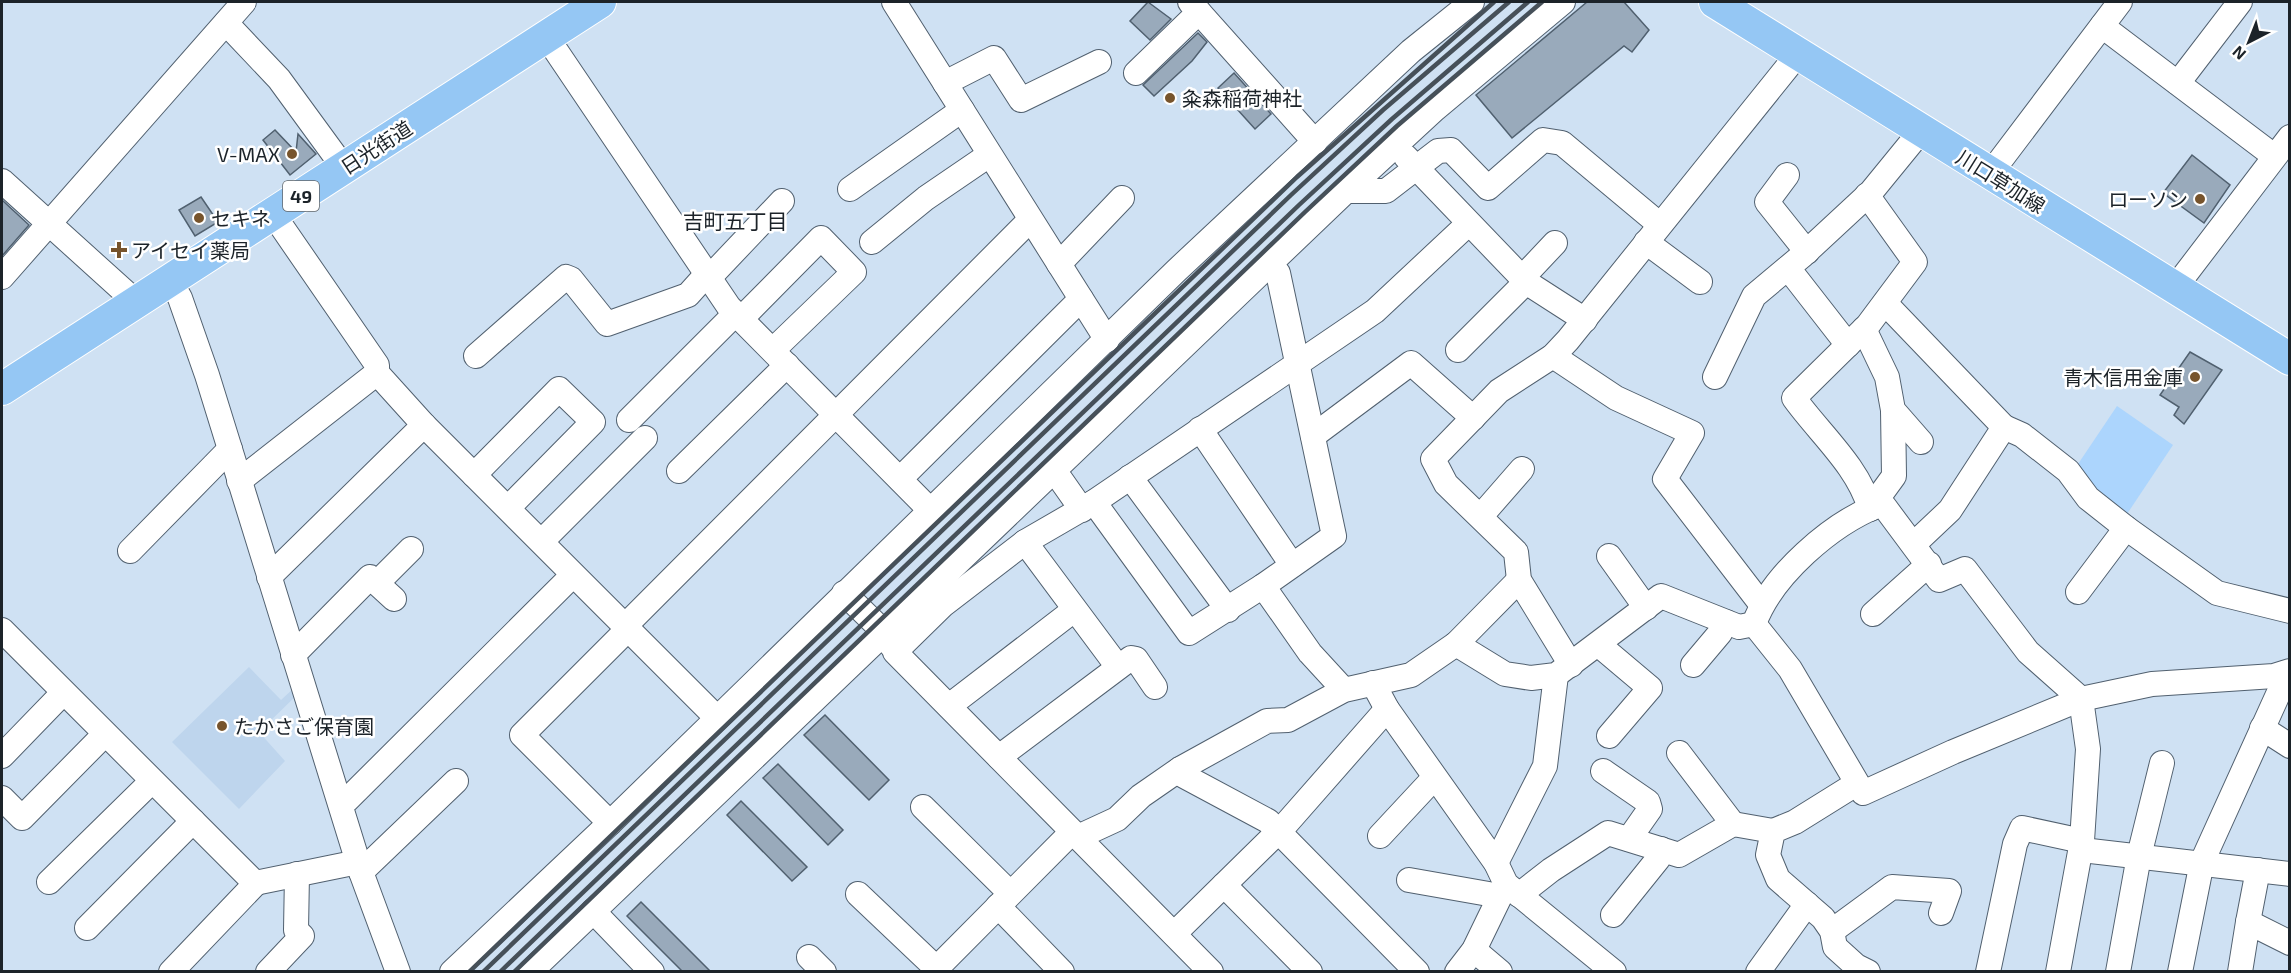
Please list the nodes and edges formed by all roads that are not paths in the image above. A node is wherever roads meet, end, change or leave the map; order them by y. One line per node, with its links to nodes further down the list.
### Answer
1 (600, 2): 11 (main road, 日光街道 / 49)
2 (894, 2): 15 (street)
3 (1472, 2): 20 (street)
4 (1563, 2): 21 (street)
5 (1714, 2): 12 (main road, 川口草加線)
6 (2120, 2): 10 (street)
7 (2240, 2): 16 (street)
8 (1195, 7): 14 (street); 20 (street)
9 (232, 9): 25 (street); 36 (street)
10 (2102, 26): 16 (street); 26 (street)
11 (546, 36): 25 (main road, 日光街道 / 49); 46 (street)
12 (1798, 54): 18 (main road, 川口草加線); 38 (street)
13 (1098, 62): 15 (street)
14 (1136, 73)
15 (945, 83): 17 (street)
16 (2178, 83): 23 (street)
17 (962, 110): 22 (street); 29 (street)
18 (1920, 132): 26 (main road, 川口草加線); 31 (street)
19 (2289, 137): 23 (street)
20 (1315, 142): 57 (street)
21 (1395, 147): 24 (street); 30 (street)
22 (989, 155): 35 (street); 39 (street)
23 (2274, 156): 50 (street)
24 (1417, 167): 30 (street); 37 (street); 38 (street)
25 (344, 168): 34 (main road, 日光街道 / 49)
26 (1990, 174): 50 (main road, 川口草加線)
27 (1787, 175): 41 (street)
28 (2, 181): 36 (street)
29 (850, 189)
30 (1346, 191): 43 (street)
31 (1867, 195): 41 (street); 53 (street)
32 (1122, 198): 42 (street)
33 (782, 201): 46 (street)
34 (273, 214): 47 (main road, 日光街道 / 49); 64 (street)
35 (1030, 220): 42 (street); 68 (street)
36 (48, 222): 45 (street); 52 (street)
37 (1468, 224): 48 (street); 63 (street)
38 (1652, 233): 49 (street); 55 (street)
39 (872, 242)
40 (1555, 243): 48 (street)
41 (1807, 252): 44 (street)
42 (1059, 264): 51 (street)
43 (1269, 264): 63 (street); 112 (street)
44 (1788, 268): 56 (street); 65 (street)
45 (3, 272)
46 (707, 277): 54 (street); 59 (street)
47 (170, 280): 52 (main road, 日光街道 / 49); 75 (street)
48 (1524, 280): 55 (street); 58 (street)
49 (1700, 282)
50 (2174, 289): 62 (main road, 川口草加線)
51 (1082, 299): 57 (street); 80 (street)
52 (136, 302): 66 (main road, 日光街道 / 49)
53 (1885, 303): 56 (street); 71 (street)
54 (739, 316): 61 (street); 61 (street); 89 (street)
55 (1585, 320): 60 (street)
56 (1856, 337): 67 (street); 85 (street)
57 (1107, 340): 86 (street)
58 (1458, 350)
59 (476, 356)
60 (1553, 356): 69 (street); 107 (street)
61 (780, 357): 68 (street); 77 (street)
62 (2289, 359)
63 (1299, 363): 72 (street); 73 (street)
64 (377, 369): 70 (street); 82 (street)
65 (1715, 377)
66 (2, 389)
67 (1893, 410): 74 (street); 85 (street)
68 (835, 413): 80 (street); 110 (street)
69 (1473, 418): 73 (street); 87 (street)
70 (424, 425): 78 (street); 98 (street)
71 (2004, 427): 88 (street); 91 (street)
72 (1200, 429): 79 (street); 96 (street)
73 (1313, 436): 96 (street)
74 (1920, 442)
75 (230, 449): 82 (street); 93 (street)
76 (1522, 469): 87 (street)
77 (679, 471)
78 (474, 475): 84 (street); 84 (street)
79 (1130, 477): 83 (street); 105 (street)
80 (900, 479): 86 (street)
81 (1061, 480): 83 (street)
82 (239, 481): 98 (street)
83 (1088, 506): 90 (street); 105 (street)
84 (508, 508): 89 (street)
85 (1870, 509): 91 (street); 107 (street)
86 (931, 511): 102 (street)
87 (1481, 516): 99 (street)
88 (2126, 528): 101 (street); 106 (street)
89 (542, 541): 97 (street)
90 (1025, 542): 104 (street); 112 (street)
91 (1914, 544): 95 (street)
92 (411, 549): 115 (street)
93 (130, 551)
94 (1609, 556): 103 (street)
95 (1929, 564): 108 (street); 124 (street)
96 (1292, 565): 100 (street)
97 (573, 575): 110 (street); 143 (street)
98 (269, 577): 115 (street)
99 (1519, 580): 113 (street); 118 (street)
100 (1263, 586): 105 (street); 122 (street)
101 (2078, 591)
102 (844, 593): 112 (street); 127 (street)
103 (1646, 608): 109 (street); 114 (street)
104 (1074, 610): 117 (street); 125 (street)
105 (1228, 610)
106 (2289, 611)
107 (1758, 614): 109 (street); 141 (street)
108 (1873, 614)
109 (1726, 622): 116 (street)
110 (626, 628): 127 (street); 146 (street)
111 (2, 630): 123 (street)
112 (889, 642): 125 (street); 169 (street)
113 (1456, 644): 118 (street); 120 (street)
114 (1599, 645): 118 (street); 130 (street)
115 (293, 655): 143 (street)
116 (1693, 665)
117 (1118, 667): 121 (street); 134 (street)
118 (1563, 670): 164 (street)
119 (2286, 681): 124 (street); 128 (street)
120 (1373, 683): 122 (street); 126 (street)
121 (1155, 687)
122 (1344, 690): 136 (street)
123 (63, 693): 129 (street); 133 (street)
124 (2081, 699): 141 (street); 153 (street)
125 (949, 706): 134 (street)
126 (1387, 709): 138 (street); 149 (street)
127 (717, 718): 146 (street)
128 (2262, 728): 131 (street); 156 (street)
129 (105, 734): 139 (street); 142 (street)
130 (1609, 736)
131 (2289, 746)
132 (1679, 753): 147 (street)
133 (2, 756)
134 (999, 757): 150 (street)
135 (2162, 763): 155 (street)
136 (1180, 770): 149 (street); 150 (street)
137 (1603, 771): 152 (street)
138 (1434, 778): 151 (street); 164 (street)
139 (152, 781): 145 (street); 162 (street)
140 (456, 781): 157 (street)
141 (1857, 784): 148 (street)
142 (2, 798)
143 (340, 802): 157 (street)
144 (923, 807): 167 (street)
145 (193, 821): 163 (street); 173 (street)
146 (610, 823): 183 (street)
147 (1733, 824): 148 (street); 154 (street)
148 (1773, 831): 168 (street)
149 (1279, 832): 165 (street); 189 (street)
150 (1075, 835): 167 (street); 175 (street)
151 (1380, 836)
152 (1629, 839): 154 (street); 164 (street)
153 (2082, 845): 155 (street); 194 (street); 195 (street)
154 (1661, 849): 171 (street)
155 (2139, 856): 156 (street); 196 (street)
156 (2202, 862): 158 (street); 197 (street)
157 (360, 867): 159 (street); 182 (street)
158 (2258, 870): 160 (street); 172 (street)
159 (297, 874): 163 (street); 181 (street)
160 (2289, 874)
161 (1409, 880): 164 (street)
162 (49, 882)
163 (257, 882): 180 (street)
164 (1505, 884): 177 (street); 192 (street)
165 (1224, 885): 175 (street); 188 (street)
166 (858, 894): 178 (street)
167 (1004, 900): 178 (street); 186 (street)
168 (1807, 904): 174 (street); 179 (street)
169 (593, 911): 184 (street); 185 (street)
170 (1941, 913): 174 (street)
171 (1613, 915)
172 (2248, 922): 176 (street); 198 (street)
173 (87, 928)
174 (1832, 931): 193 (street)
175 (1174, 934): 187 (street)
176 (2289, 943)
177 (1474, 950): 190 (street); 191 (street)
178 (934, 970)
179 (1763, 970)
180 (171, 972)
181 (268, 972)
182 (398, 972)
183 (452, 972)
184 (530, 972)
185 (652, 972)
186 (1062, 972)
187 (1211, 972)
188 (1310, 972)
189 (1418, 972)
190 (1456, 972)
191 (1500, 972)
192 (1614, 972)
193 (1868, 972)
194 (1988, 972)
195 (2058, 972)
196 (2118, 972)
197 (2181, 972)
198 (2240, 972)

